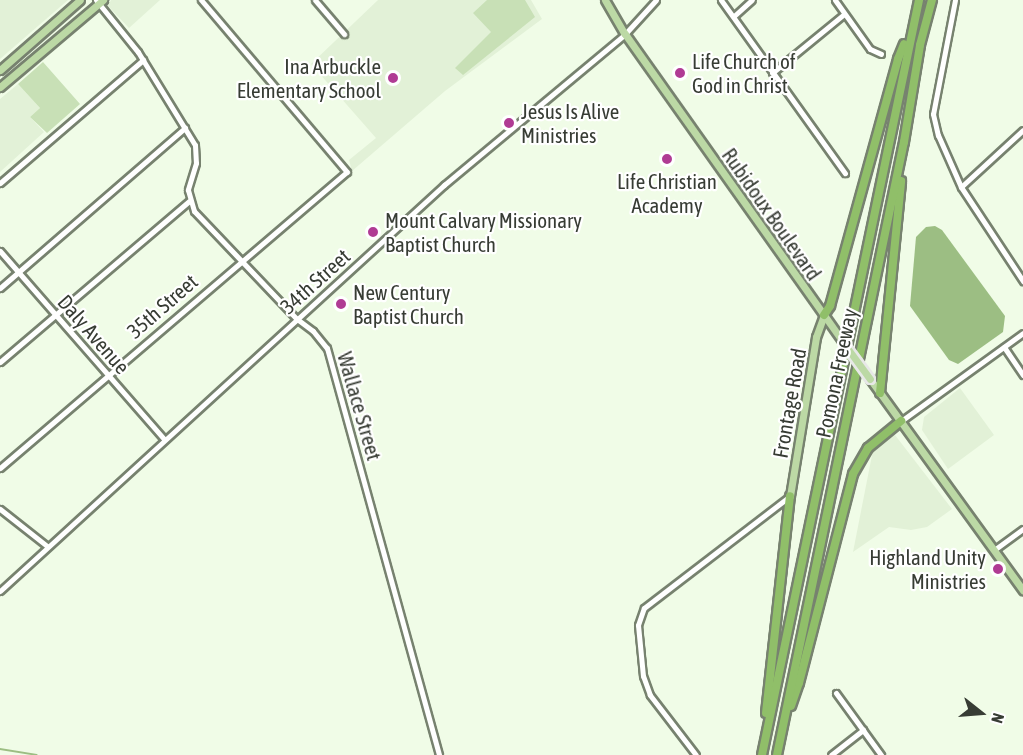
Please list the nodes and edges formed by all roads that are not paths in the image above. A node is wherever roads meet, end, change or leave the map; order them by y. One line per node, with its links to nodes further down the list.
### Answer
1 (80, 0): 20 (main road)
2 (201, 0): 31 (street, 35th Street)
3 (315, 0): 16 (street)
4 (605, 0): 17 (main road, Rubidoux Boulevard)
5 (656, 0): 17 (street, 34th Street)
6 (721, 0): 14 (street)
7 (752, 0): 14 (street)
8 (835, 0): 13 (street)
9 (919, 0): 15 (highway, Pomona Freeway)
10 (932, 0): 23 (highway, Pomona Freeway)
11 (955, 0): 28 (street)
12 (99, 1): 19 (street); 22 (main road)
13 (844, 14): 18 (street); 21 (street)
14 (734, 16): 21 (street)
15 (912, 27): 36 (highway); 59 (highway, Pomona Freeway)
16 (344, 34)
17 (625, 34): 36 (main road, Rubidoux Boulevard); 37 (street, 34th Street)
18 (881, 54)
19 (142, 60): 24 (street); 27 (street)
20 (0, 70)
21 (772, 73): 26 (street)
22 (0, 87)
23 (909, 117): 43 (highway); 55 (highway, Pomona Freeway)
24 (185, 128): 29 (street); 32 (street)
25 (1023, 130): 28 (street)
26 (845, 173)
27 (0, 183)
28 (961, 187): 33 (street)
29 (189, 201): 31 (street, Wallace Street); 35 (street)
30 (0, 251): 32 (street, Daly Avenue)
31 (240, 261): 37 (street, Wallace Street); 41 (street, 35th Street)
32 (18, 272): 34 (street); 35 (street, Daly Avenue)
33 (1023, 281)
34 (0, 288)
35 (54, 315): 40 (street); 41 (street, Daly Avenue)
36 (824, 315): 43 (main road, Rubidoux Boulevard, bridge); 47 (main road, Frontage Road)
37 (297, 320): 45 (street, 34th Street); 57 (street, Wallace Street)
38 (1023, 333): 39 (street)
39 (1004, 347): 42 (street); 44 (street)
40 (0, 362)
41 (107, 375): 45 (street, Daly Avenue); 46 (street, 35th Street)
42 (1023, 375)
43 (880, 393): 44 (main road, Rubidoux Boulevard)
44 (901, 421): 51 (main road, Rubidoux Boulevard); 55 (highway)
45 (164, 439): 50 (street, 34th Street)
46 (0, 468)
47 (790, 496): 58 (street); 59 (highway)
48 (0, 509): 50 (street)
49 (1023, 529): 51 (street)
50 (47, 546): 53 (street, 34th Street)
51 (994, 550): 52 (main road, Rubidoux Boulevard)
52 (1023, 590)
53 (0, 591)
54 (836, 693): 56 (street)
55 (782, 729): 60 (highway, Pomona Freeway)
56 (862, 730): 61 (street); 62 (street)
57 (439, 755)
58 (696, 755)
59 (762, 755)
60 (777, 755)
61 (831, 755)
62 (882, 755)

